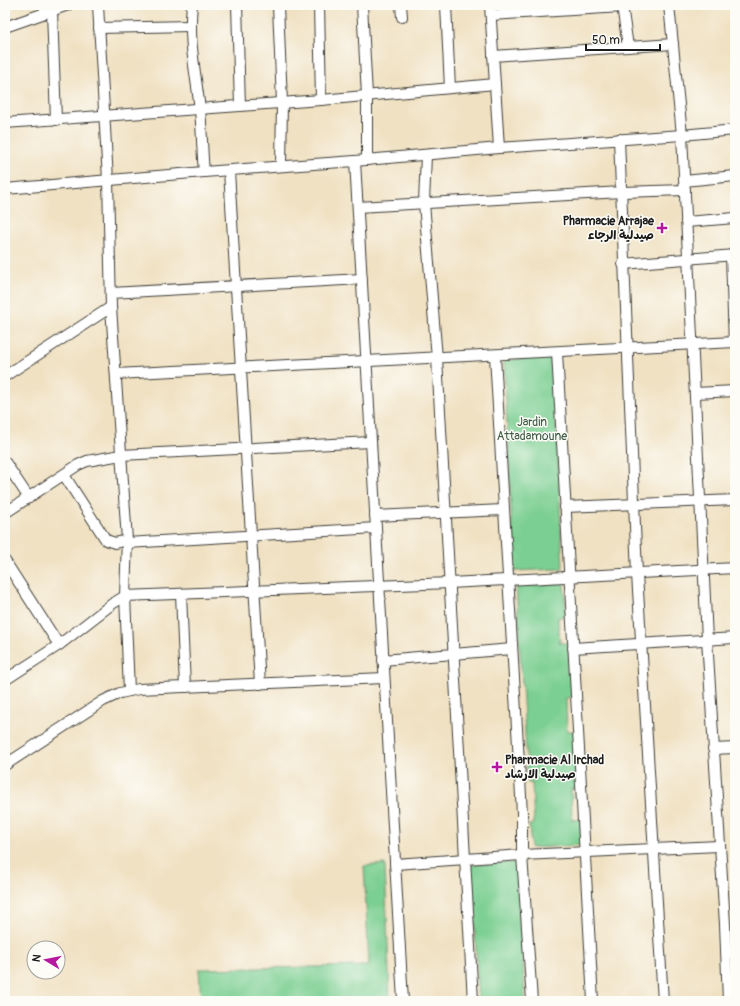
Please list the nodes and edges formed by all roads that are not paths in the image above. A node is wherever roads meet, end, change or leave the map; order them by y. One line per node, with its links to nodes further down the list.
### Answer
1 (68, 5): 13 (street)
2 (98, 5): 17 (street)
3 (192, 5): 15 (street)
4 (237, 5): 26 (street)
5 (278, 5): 25 (street)
6 (319, 5): 24 (street)
7 (362, 5): 23 (street)
8 (401, 5): 14 (street)
9 (446, 5): 22 (street)
10 (669, 5): 18 (street)
11 (622, 6): 12 (street); 19 (street)
12 (491, 10): 20 (street)
13 (52, 11): 16 (street); 29 (street)
14 (402, 18)
15 (190, 26): 17 (street); 27 (street)
16 (5, 27)
17 (99, 28): 28 (street)
18 (673, 44): 19 (street); 32 (street)
19 (628, 47): 20 (street)
20 (493, 56): 21 (street)
21 (495, 84): 22 (street); 34 (street)
22 (450, 88): 23 (street)
23 (367, 95): 24 (street); 36 (street)
24 (321, 100): 25 (street)
25 (282, 103): 26 (street); 38 (street)
26 (240, 106): 27 (street)
27 (200, 109): 28 (street); 40 (street)
28 (105, 117): 29 (street); 42 (street)
29 (56, 120): 30 (street)
30 (5, 123)
31 (735, 130): 32 (street)
32 (682, 136): 33 (street); 43 (street)
33 (619, 140): 34 (street); 45 (street)
34 (498, 148): 35 (street)
35 (426, 155): 36 (street); 46 (street)
36 (367, 160): 37 (street)
37 (355, 161): 38 (street); 47 (street)
38 (281, 166): 39 (street)
39 (229, 171): 40 (street); 54 (street)
40 (204, 172): 42 (street)
41 (735, 176): 43 (street)
42 (108, 180): 44 (street); 55 (street)
43 (685, 185): 45 (street); 49 (street)
44 (5, 190)
45 (622, 192): 46 (street); 52 (street)
46 (424, 203): 47 (street); 62 (street)
47 (358, 207): 53 (street)
48 (735, 218): 49 (street)
49 (686, 222): 51 (street)
50 (733, 255): 51 (street); 57 (street)
51 (688, 259): 52 (street); 58 (street)
52 (623, 264): 59 (street)
53 (362, 279): 54 (street); 63 (street)
54 (237, 287): 55 (street); 64 (street)
55 (111, 293): 56 (street)
56 (111, 307): 65 (street); 66 (street)
57 (735, 342): 58 (street)
58 (692, 345): 59 (street); 68 (street)
59 (627, 349): 60 (street); 77 (street)
60 (557, 352): 61 (street); 78 (street)
61 (495, 356): 62 (street); 79 (street)
62 (437, 358): 63 (street); 81 (street)
63 (367, 360): 64 (street); 69 (street)
64 (240, 368): 65 (street); 70 (street)
65 (116, 374): 71 (street)
66 (5, 376)
67 (735, 391): 68 (street)
68 (695, 393): 76 (street)
69 (371, 442): 70 (street); 82 (street)
70 (245, 449): 71 (street); 84 (street)
71 (121, 455): 73 (street); 85 (street)
72 (5, 462): 74 (street)
73 (64, 475): 74 (street); 85 (street)
74 (29, 498): 80 (street)
75 (735, 500): 76 (street)
76 (701, 501): 77 (street); 88 (street)
77 (634, 504): 78 (street); 89 (street)
78 (565, 507): 90 (street)
79 (503, 510): 81 (street); 91 (street)
80 (5, 513)
81 (446, 513): 82 (street); 92 (street)
82 (375, 516): 83 (street)
83 (376, 528): 84 (street); 93 (street)
84 (251, 536): 85 (street); 94 (street)
85 (127, 541): 96 (street)
86 (5, 560): 100 (street)
87 (735, 568): 88 (street)
88 (703, 570): 89 (street); 98 (street)
89 (637, 574): 90 (street); 99 (street)
90 (569, 576): 91 (street); 101 (street)
91 (507, 580): 92 (street); 102 (street)
92 (450, 583): 93 (street); 103 (street)
93 (379, 586): 94 (street); 104 (street)
94 (254, 592): 95 (street); 107 (street)
95 (182, 594): 96 (street); 108 (street)
96 (125, 596): 100 (street); 109 (street)
97 (735, 638): 98 (street)
98 (707, 639): 99 (street); 111 (street)
99 (641, 643): 101 (street); 114 (street)
100 (59, 645): 106 (street)
101 (573, 648): 115 (street)
102 (512, 649): 103 (street); 116 (street)
103 (454, 654): 104 (street); 117 (street)
104 (383, 660): 105 (street)
105 (384, 678): 107 (street); 118 (street)
106 (5, 680)
107 (260, 684): 108 (street)
108 (185, 687): 109 (street)
109 (129, 691): 112 (street)
110 (735, 748): 111 (street)
111 (713, 749): 113 (street)
112 (5, 765)
113 (719, 846): 114 (street); 119 (street)
114 (654, 848): 115 (street); 124 (street)
115 (586, 852): 116 (street); 123 (street)
116 (522, 855): 117 (street); 122 (street)
117 (466, 859): 118 (street); 121 (street)
118 (395, 864): 120 (street)
119 (730, 924): 125 (street)
120 (402, 1001)
121 (473, 1001)
122 (532, 1001)
123 (593, 1001)
124 (663, 1001)
125 (728, 1001)

